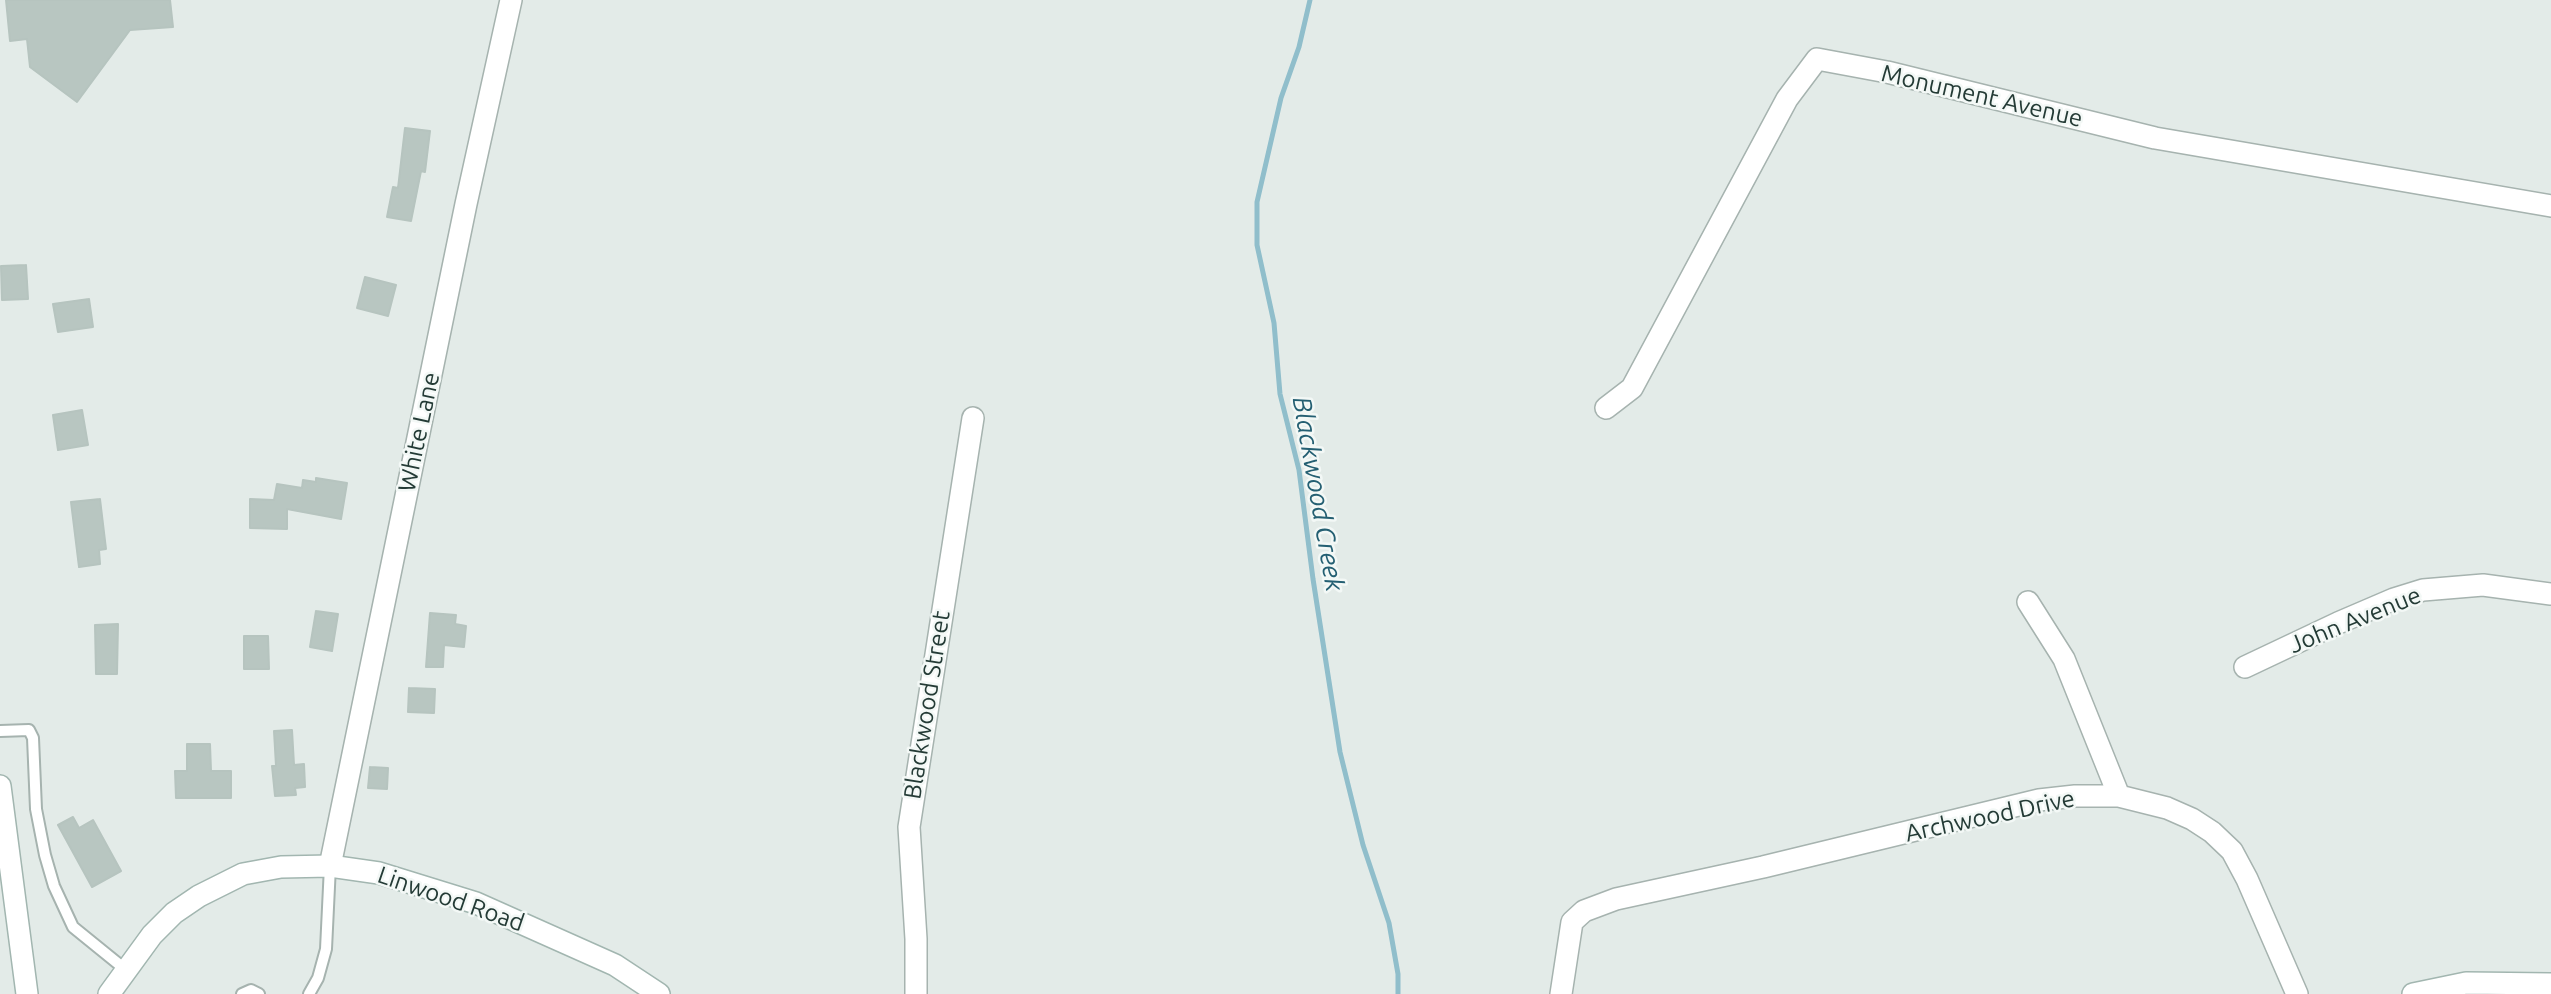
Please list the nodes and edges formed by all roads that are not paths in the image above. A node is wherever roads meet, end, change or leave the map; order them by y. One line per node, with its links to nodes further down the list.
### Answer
1 (511, 0): 11 (street, White Lane)
2 (2551, 206): 3 (street, Monument Avenue)
3 (1606, 408)
4 (972, 418): 20 (street, Blackwood Street)
5 (2551, 593): 7 (street, John Avenue)
6 (2028, 602): 10 (street)
7 (2245, 667)
8 (0, 731): 12 (lane)
9 (0, 786): 14 (street)
10 (2119, 796): 21 (street, Archwood Drive); 22 (street, Archwood Drive)
11 (330, 866): 12 (street, Linwood Road); 18 (lane); 19 (street, Linwood Road)
12 (126, 970): 15 (street, Linwood Road)
13 (2551, 984): 23 (street)
14 (28, 993)
15 (109, 994)
16 (242, 994): 17 (lane)
17 (259, 994)
18 (309, 994)
19 (659, 994)
20 (916, 994)
21 (1562, 994)
22 (2297, 994)
23 (2413, 994)

